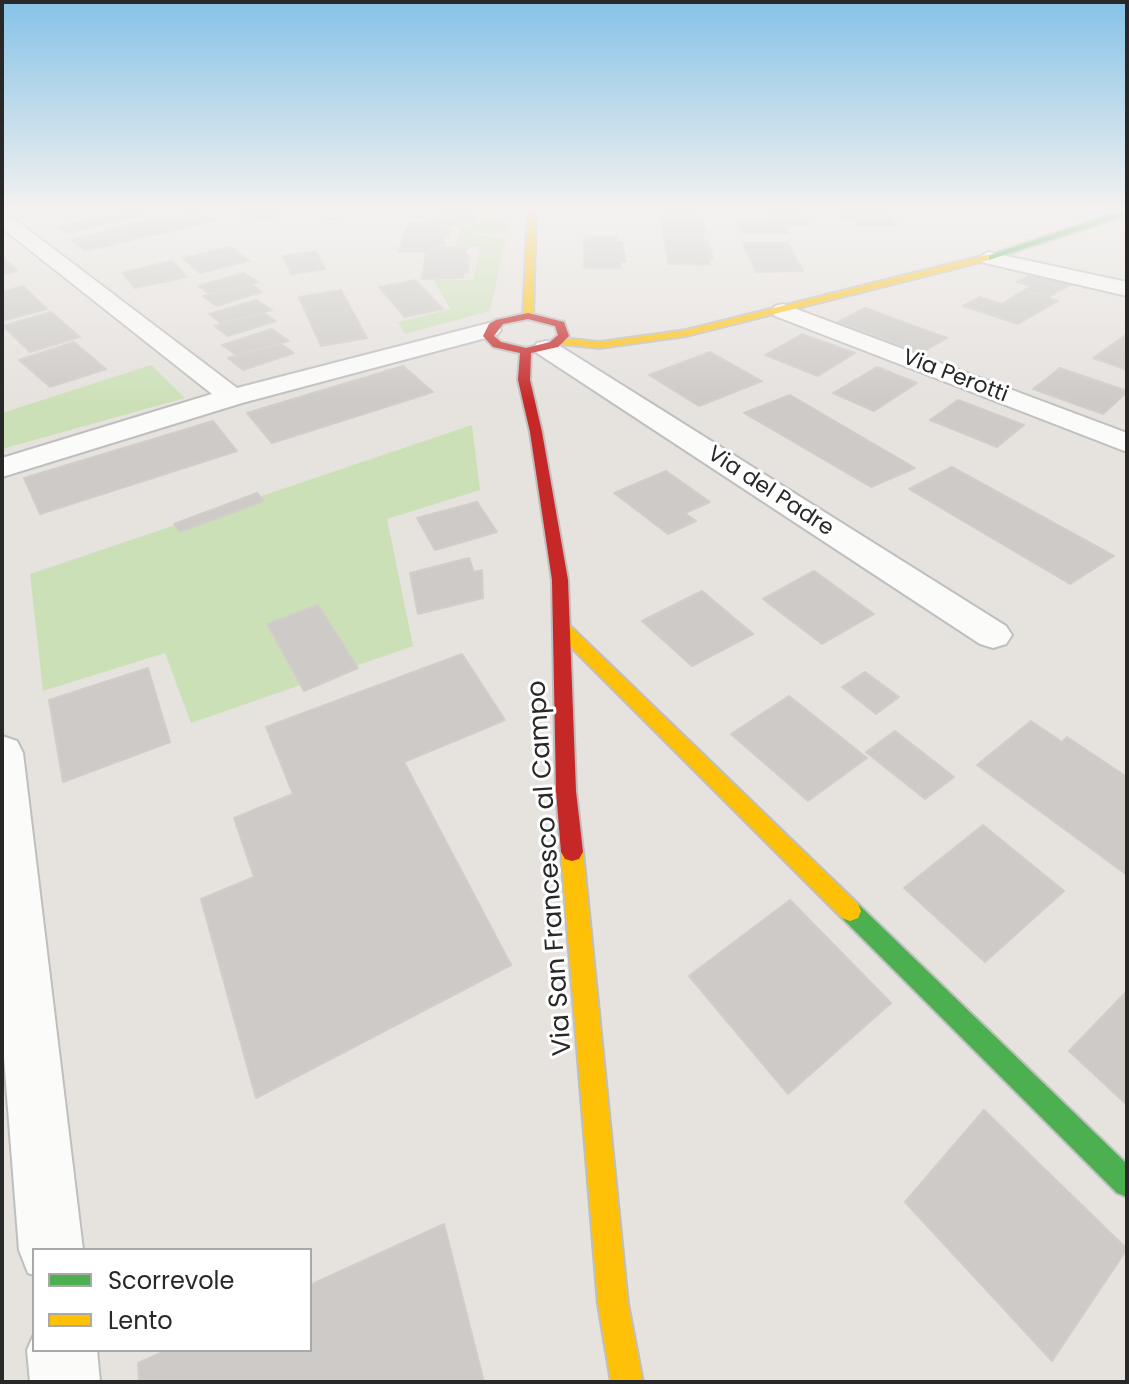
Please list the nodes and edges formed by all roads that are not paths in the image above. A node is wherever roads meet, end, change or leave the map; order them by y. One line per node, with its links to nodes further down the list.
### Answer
1 (73, 274): 10 (street)
2 (530, 274): 7 (street)
3 (928, 274): 6 (street)
4 (1058, 274): 5 (street)
5 (1127, 289)
6 (783, 311): 9 (street); 11 (street, Via Perotti)
7 (528, 316): 8 (street); 9 (street)
8 (490, 336): 9 (street); 10 (street)
9 (544, 347): 13 (street, Via San Francesco al Campo); 14 (street, Via del Padre)
10 (232, 397): 12 (street)
11 (1127, 443)
12 (2, 468)
13 (561, 627): 16 (street); 20 (street, Via San Francesco al Campo)
14 (993, 635)
15 (2, 753): 17 (street)
16 (1127, 1183)
17 (51, 1248)
18 (62, 1352): 19 (street)
19 (65, 1382)
20 (627, 1382)

